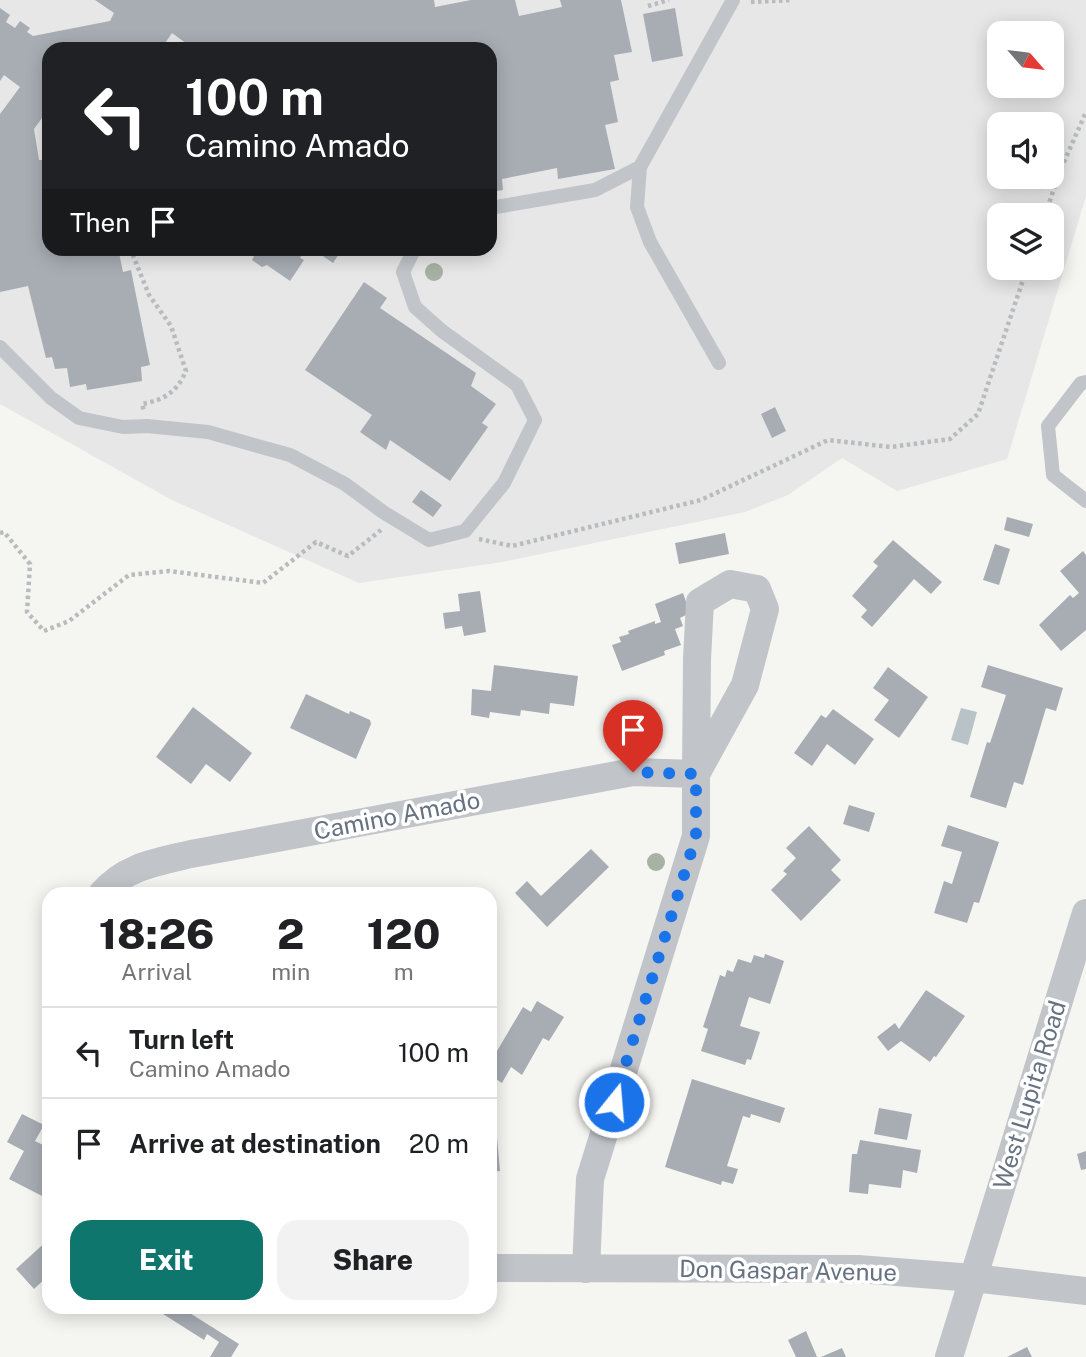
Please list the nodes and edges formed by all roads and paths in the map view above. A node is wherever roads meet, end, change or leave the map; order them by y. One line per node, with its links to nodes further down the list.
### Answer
1 (669, 0): 5 (path)
2 (733, 0): 7 (lane)
3 (793, 0): 4 (path)
4 (751, 2)
5 (648, 6)
6 (1086, 112): 8 (path)
7 (640, 167): 9 (lane); 14 (lane)
8 (1049, 203)
9 (497, 207)
10 (133, 256): 16 (path)
11 (411, 256): 16 (lane)
12 (1023, 280): 20 (path)
13 (0, 347): 16 (lane)
14 (719, 363)
15 (1086, 382): 17 (lane)
16 (147, 426)
17 (1086, 502)
18 (384, 527): 19 (path)
19 (0, 533)
20 (474, 538)
21 (696, 774): 21 (street); 22 (street, Camino Amado); 25 (street)
22 (111, 887)
23 (1086, 913): 26 (street, West Lupita Road)
24 (497, 1268): 25 (street, Don Gaspar Avenue)
25 (586, 1269): 26 (street, Don Gaspar Avenue)
26 (973, 1278): 27 (street, Don Gaspar Avenue); 28 (street, West Lupita Road)
27 (1086, 1291)
28 (949, 1357)

